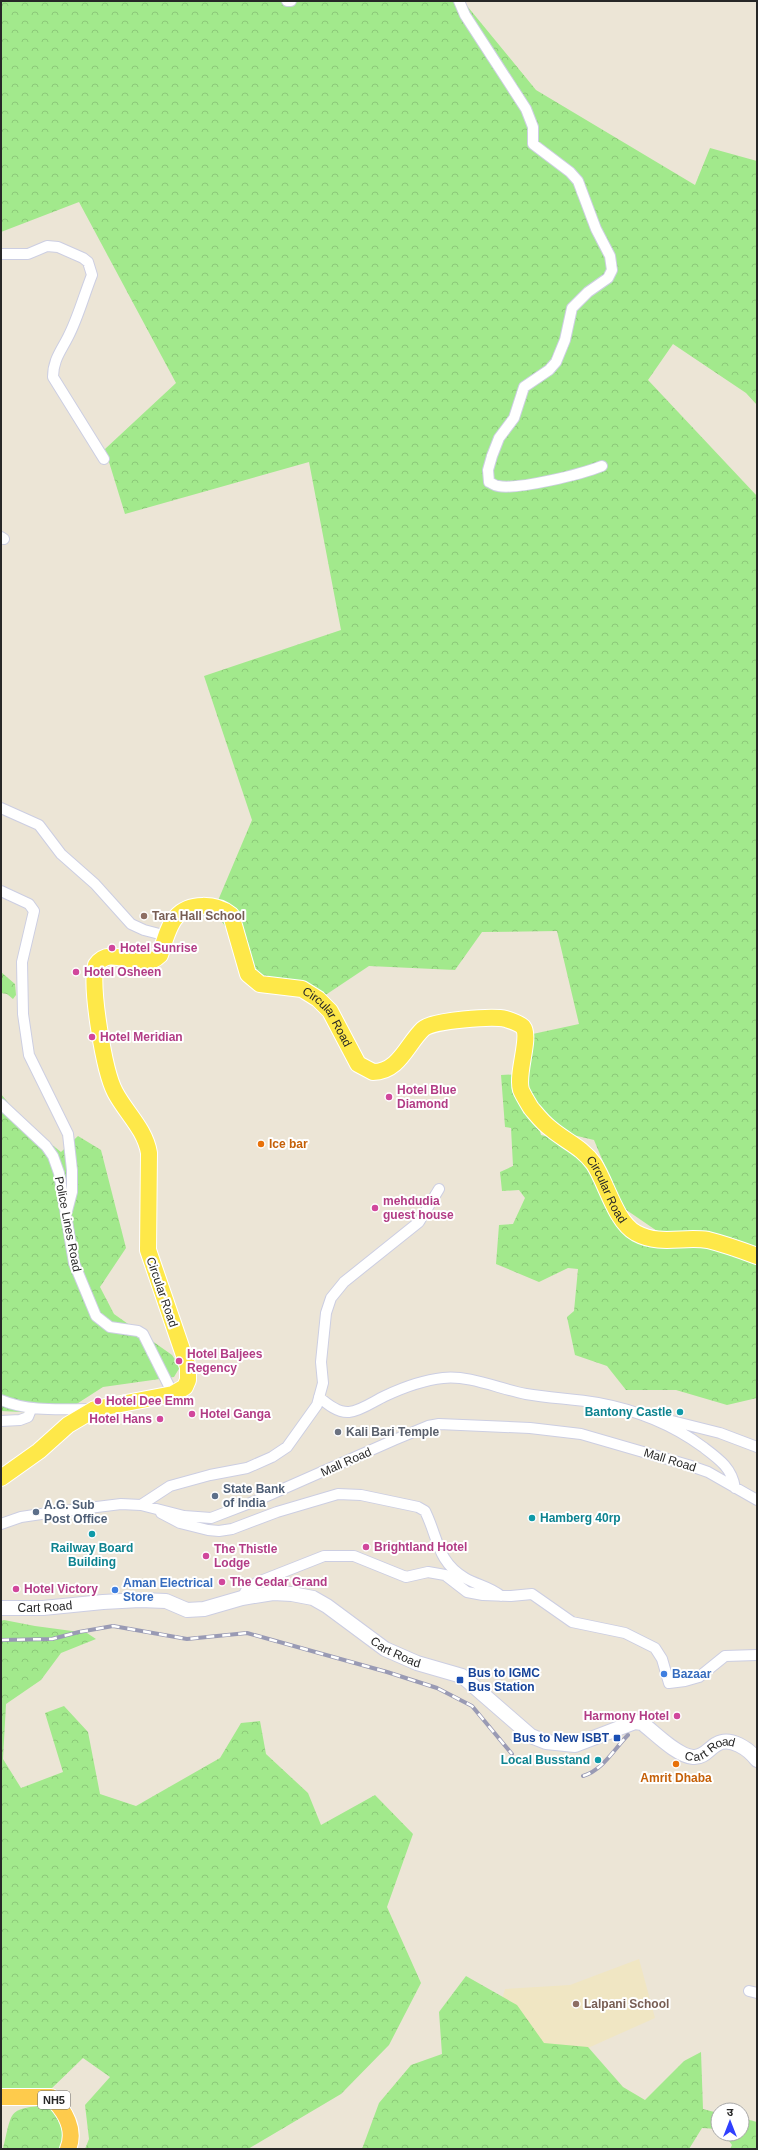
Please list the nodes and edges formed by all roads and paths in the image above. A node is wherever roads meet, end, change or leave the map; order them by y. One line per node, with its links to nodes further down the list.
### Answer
1 (287, 1): 2 (street)
2 (291, 1)
3 (459, 1): 6 (street)
4 (1, 254): 5 (street)
5 (104, 459)
6 (602, 466)
7 (1, 808): 9 (street)
8 (1, 891): 12 (street)
9 (167, 936): 13 (main road, Circular Road); 14 (main road, Circular Road)
10 (1, 1104): 12 (street, Police Lines Road)
11 (439, 1189): 15 (street)
12 (65, 1217): 14 (street, Police Lines Road)
13 (757, 1256)
14 (173, 1394): 18 (main road)
15 (319, 1397): 19 (street); 25 (street)
16 (1, 1400): 17 (street)
17 (28, 1408): 18 (street); 20 (street)
18 (95, 1409): 22 (main road)
19 (648, 1416): 21 (street); 23 (street)
20 (1, 1421)
21 (757, 1447)
22 (1, 1478)
23 (735, 1488): 24 (street, Mall Road); 26 (street, Mall Road)
24 (757, 1500)
25 (141, 1505): 26 (street, Mall Road); 27 (street, Mall Road)
26 (158, 1508): 28 (street)
27 (1, 1524)
28 (501, 1596): 29 (street); 31 (street)
29 (242, 1598): 30 (main road, Cart Road); 32 (main road, Cart Road)
30 (1, 1608)
31 (757, 1655)
32 (757, 1760)
33 (1, 2097): 34 (highway, NH5)
34 (68, 2149)

